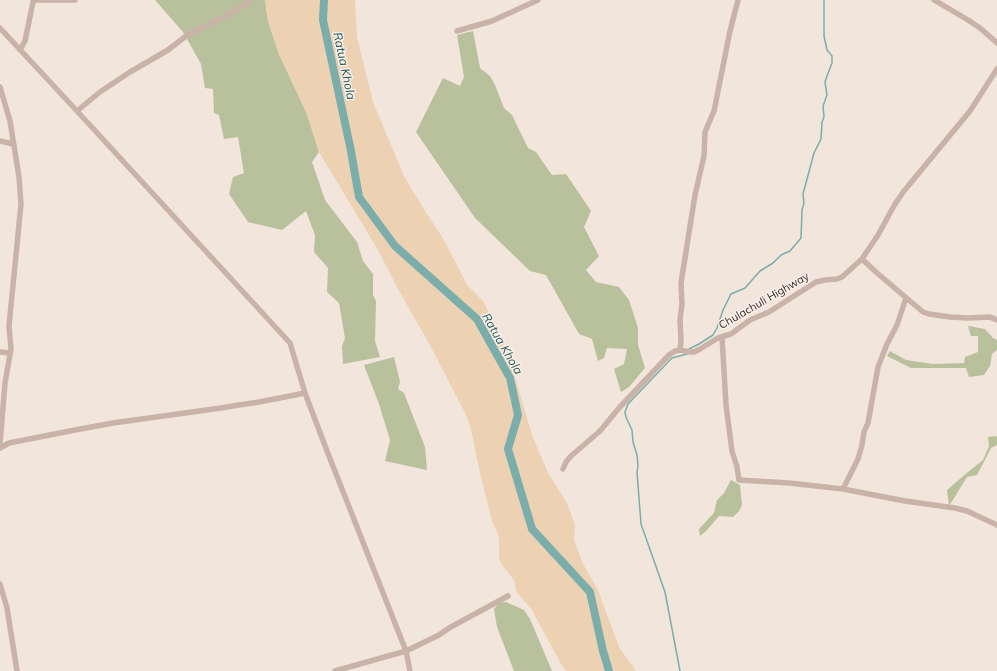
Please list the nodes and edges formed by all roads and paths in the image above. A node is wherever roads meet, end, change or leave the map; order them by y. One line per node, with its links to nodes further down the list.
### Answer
1 (75, 0): 9 (street)
2 (248, 0): 12 (street)
3 (538, 0): 7 (street)
4 (738, 0): 19 (street)
5 (934, 0): 8 (street)
6 (0, 28): 9 (street)
7 (457, 30)
8 (997, 43)
9 (20, 50): 12 (street)
10 (997, 69): 15 (street, Chulachuli Highway)
11 (0, 87): 14 (street)
12 (77, 111): 22 (street)
13 (0, 141): 14 (street)
14 (13, 144): 21 (street)
15 (862, 259): 16 (street); 18 (street, Chulachuli Highway)
16 (906, 298): 17 (street); 26 (street)
17 (997, 320)
18 (722, 337): 19 (street, Chulachuli Highway); 26 (street)
19 (680, 350): 25 (street, Chulachuli Highway)
20 (0, 352): 21 (street)
21 (10, 353): 23 (street)
22 (305, 393): 24 (street); 31 (street)
23 (0, 444)
24 (0, 448)
25 (563, 469)
26 (843, 489): 27 (street)
27 (997, 525)
28 (0, 584): 29 (street)
29 (1, 596): 32 (street)
30 (508, 596): 31 (street)
31 (406, 651): 33 (street); 34 (street)
32 (16, 671)
33 (335, 671)
34 (410, 671)

